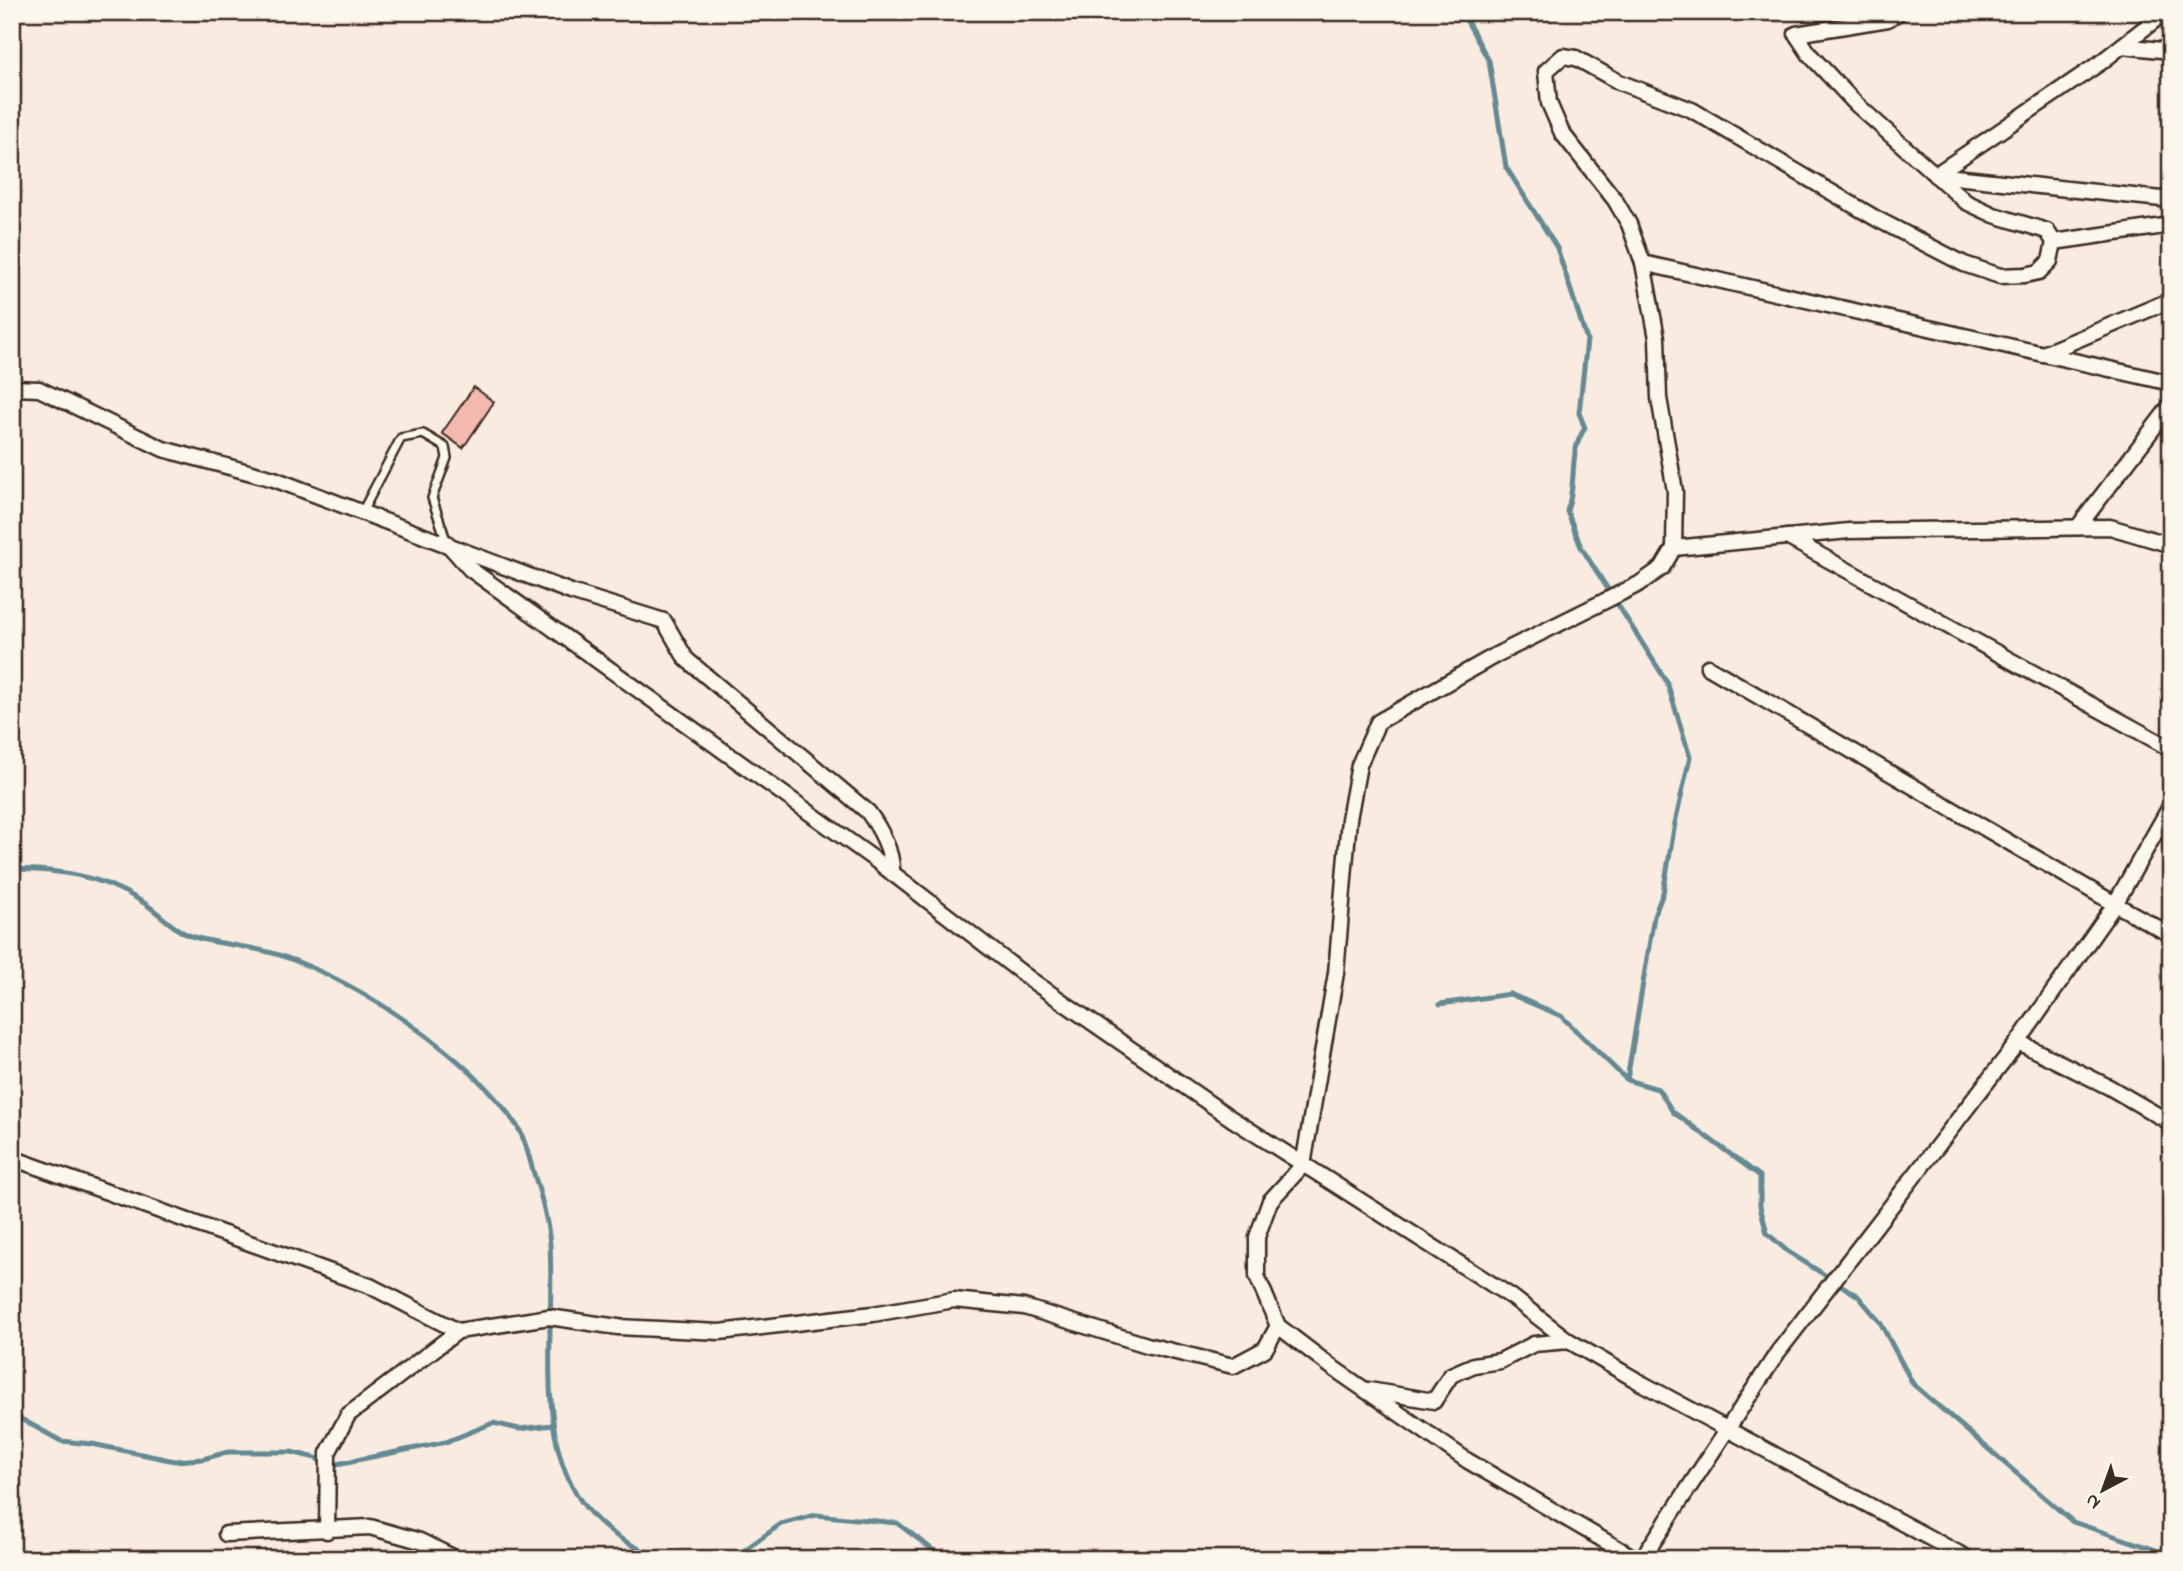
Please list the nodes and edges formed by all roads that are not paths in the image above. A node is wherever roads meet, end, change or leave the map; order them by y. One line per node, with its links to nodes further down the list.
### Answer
1 (1899, 12): 5 (street)
2 (2165, 12): 3 (street)
3 (2122, 46): 4 (street); 5 (street)
4 (2171, 51)
5 (1935, 175): 6 (street); 8 (street)
6 (2171, 200)
7 (2171, 225): 8 (street)
8 (2054, 242): 9 (street)
9 (1643, 263): 11 (street); 20 (street)
10 (2171, 300): 11 (street)
11 (2043, 354): 12 (street)
12 (2171, 383)
13 (12, 388): 15 (street)
14 (2171, 405): 16 (street)
15 (360, 514): 18 (street); 18 (lane)
16 (2078, 527): 17 (street); 19 (street)
17 (1787, 537): 20 (street); 22 (street)
18 (447, 543): 24 (street); 24 (street)
19 (2171, 545)
20 (1674, 548): 30 (street)
21 (1709, 667): 25 (street)
22 (2171, 749)
23 (2171, 805): 25 (street)
24 (892, 873): 30 (street)
25 (2115, 904): 26 (street); 27 (street)
26 (2171, 935)
27 (2018, 1042): 28 (street); 35 (street)
28 (2171, 1124)
29 (12, 1158): 32 (street)
30 (1303, 1165): 31 (street); 33 (street)
31 (1278, 1326): 32 (street); 34 (street)
32 (458, 1331): 36 (street)
33 (1569, 1340): 34 (street); 35 (street)
34 (1364, 1389): 39 (street)
35 (1730, 1429): 40 (street); 41 (street)
36 (327, 1531): 37 (street); 38 (street)
37 (226, 1534)
38 (457, 1559)
39 (1636, 1559)
40 (1642, 1559)
41 (1969, 1559)

